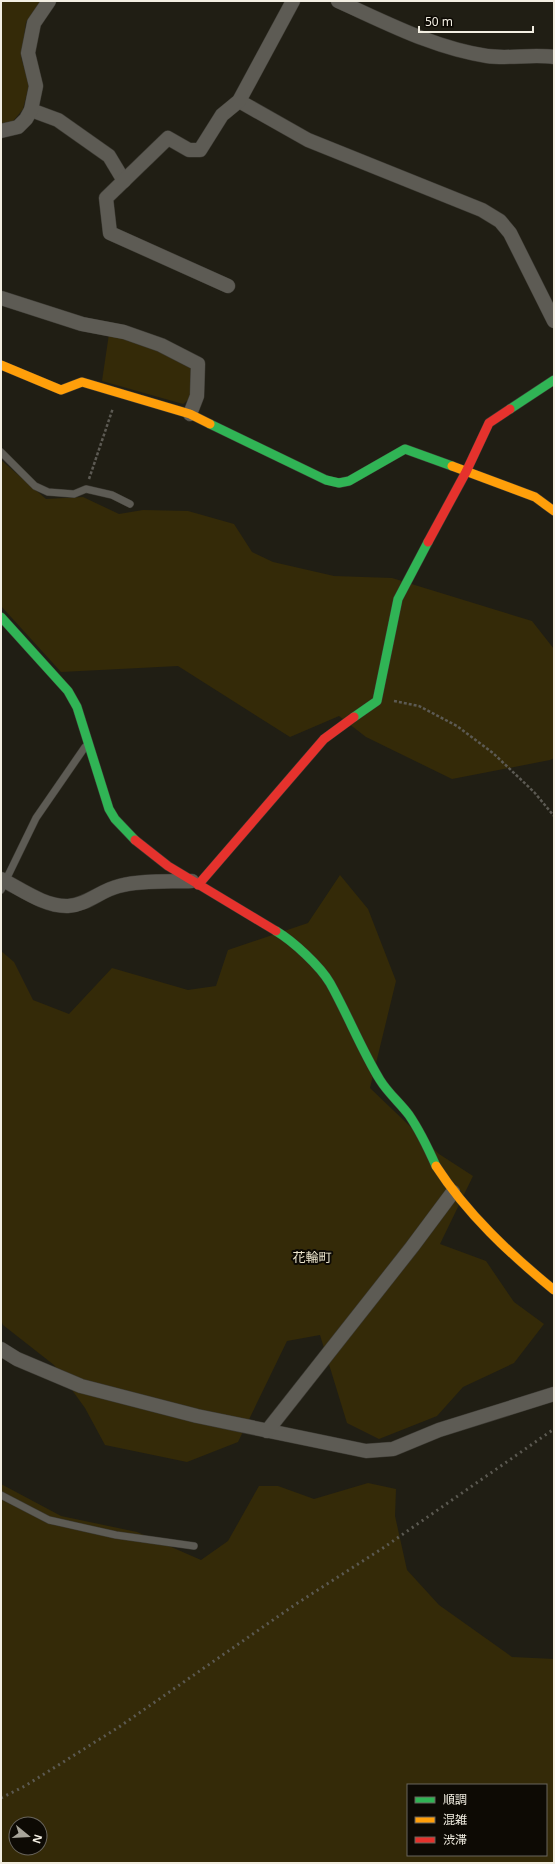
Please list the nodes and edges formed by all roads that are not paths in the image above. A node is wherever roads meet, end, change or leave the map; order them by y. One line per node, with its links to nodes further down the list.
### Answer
1 (49, 1): 6 (street)
2 (293, 1): 5 (street)
3 (338, 1): 4 (street)
4 (554, 57)
5 (239, 100): 8 (street); 11 (street)
6 (31, 110): 7 (street); 8 (street)
7 (1, 131)
8 (124, 181): 9 (street)
9 (228, 286)
10 (1, 298): 14 (street)
11 (554, 321)
12 (1, 366): 14 (street)
13 (554, 380): 16 (street)
14 (190, 414): 16 (street)
15 (1, 452): 17 (lane)
16 (466, 472): 18 (street); 22 (street)
17 (130, 504)
18 (554, 511)
19 (1, 617): 20 (street)
20 (87, 744): 21 (lane); 22 (street)
21 (3, 883): 22 (street)
22 (195, 883): 23 (street)
23 (453, 1192): 24 (street); 27 (street)
24 (554, 1290)
25 (1, 1349): 27 (street)
26 (554, 1394): 27 (street)
27 (267, 1431)
28 (1, 1494): 29 (lane)
29 (194, 1546)

